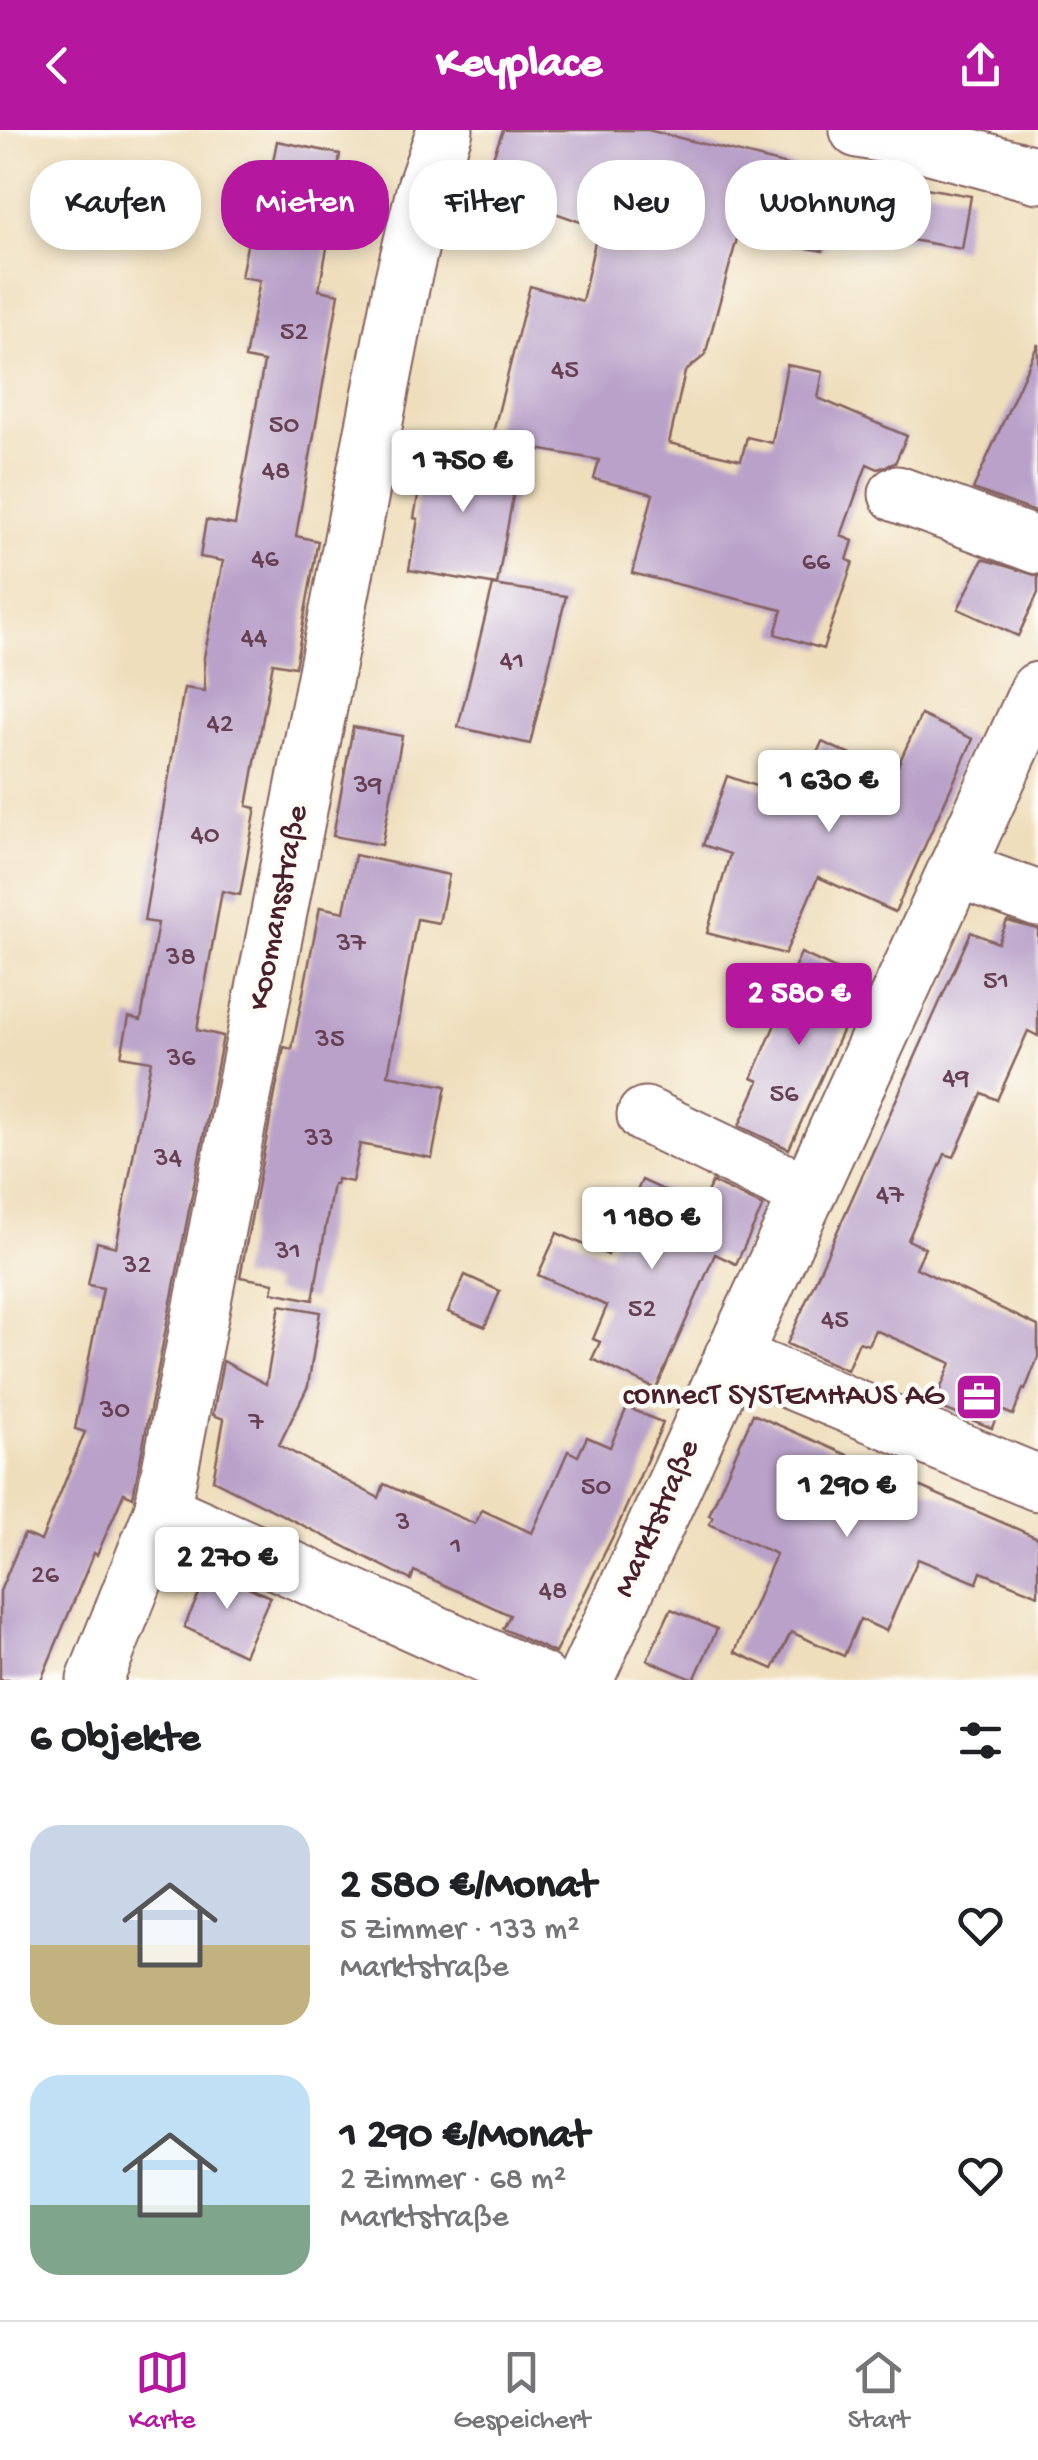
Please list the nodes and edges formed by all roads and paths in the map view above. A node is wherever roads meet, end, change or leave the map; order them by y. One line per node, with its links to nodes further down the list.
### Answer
1 (445, 130): 13 (street, Koomansstraße)
2 (858, 130): 3 (street)
3 (1038, 174)
4 (897, 494): 5 (street)
5 (1038, 546)
6 (1038, 690): 7 (street, Marktstraße)
7 (956, 870): 8 (street); 10 (street, Marktstraße)
8 (1038, 899)
9 (645, 1115): 10 (street)
10 (807, 1193): 11 (street, Marktstraße)
11 (732, 1357): 12 (street); 16 (street, Marktstraße)
12 (1038, 1483)
13 (162, 1511): 14 (street, Koomansstraße); 15 (street)
14 (94, 1680)
15 (540, 1680)
16 (585, 1680)

